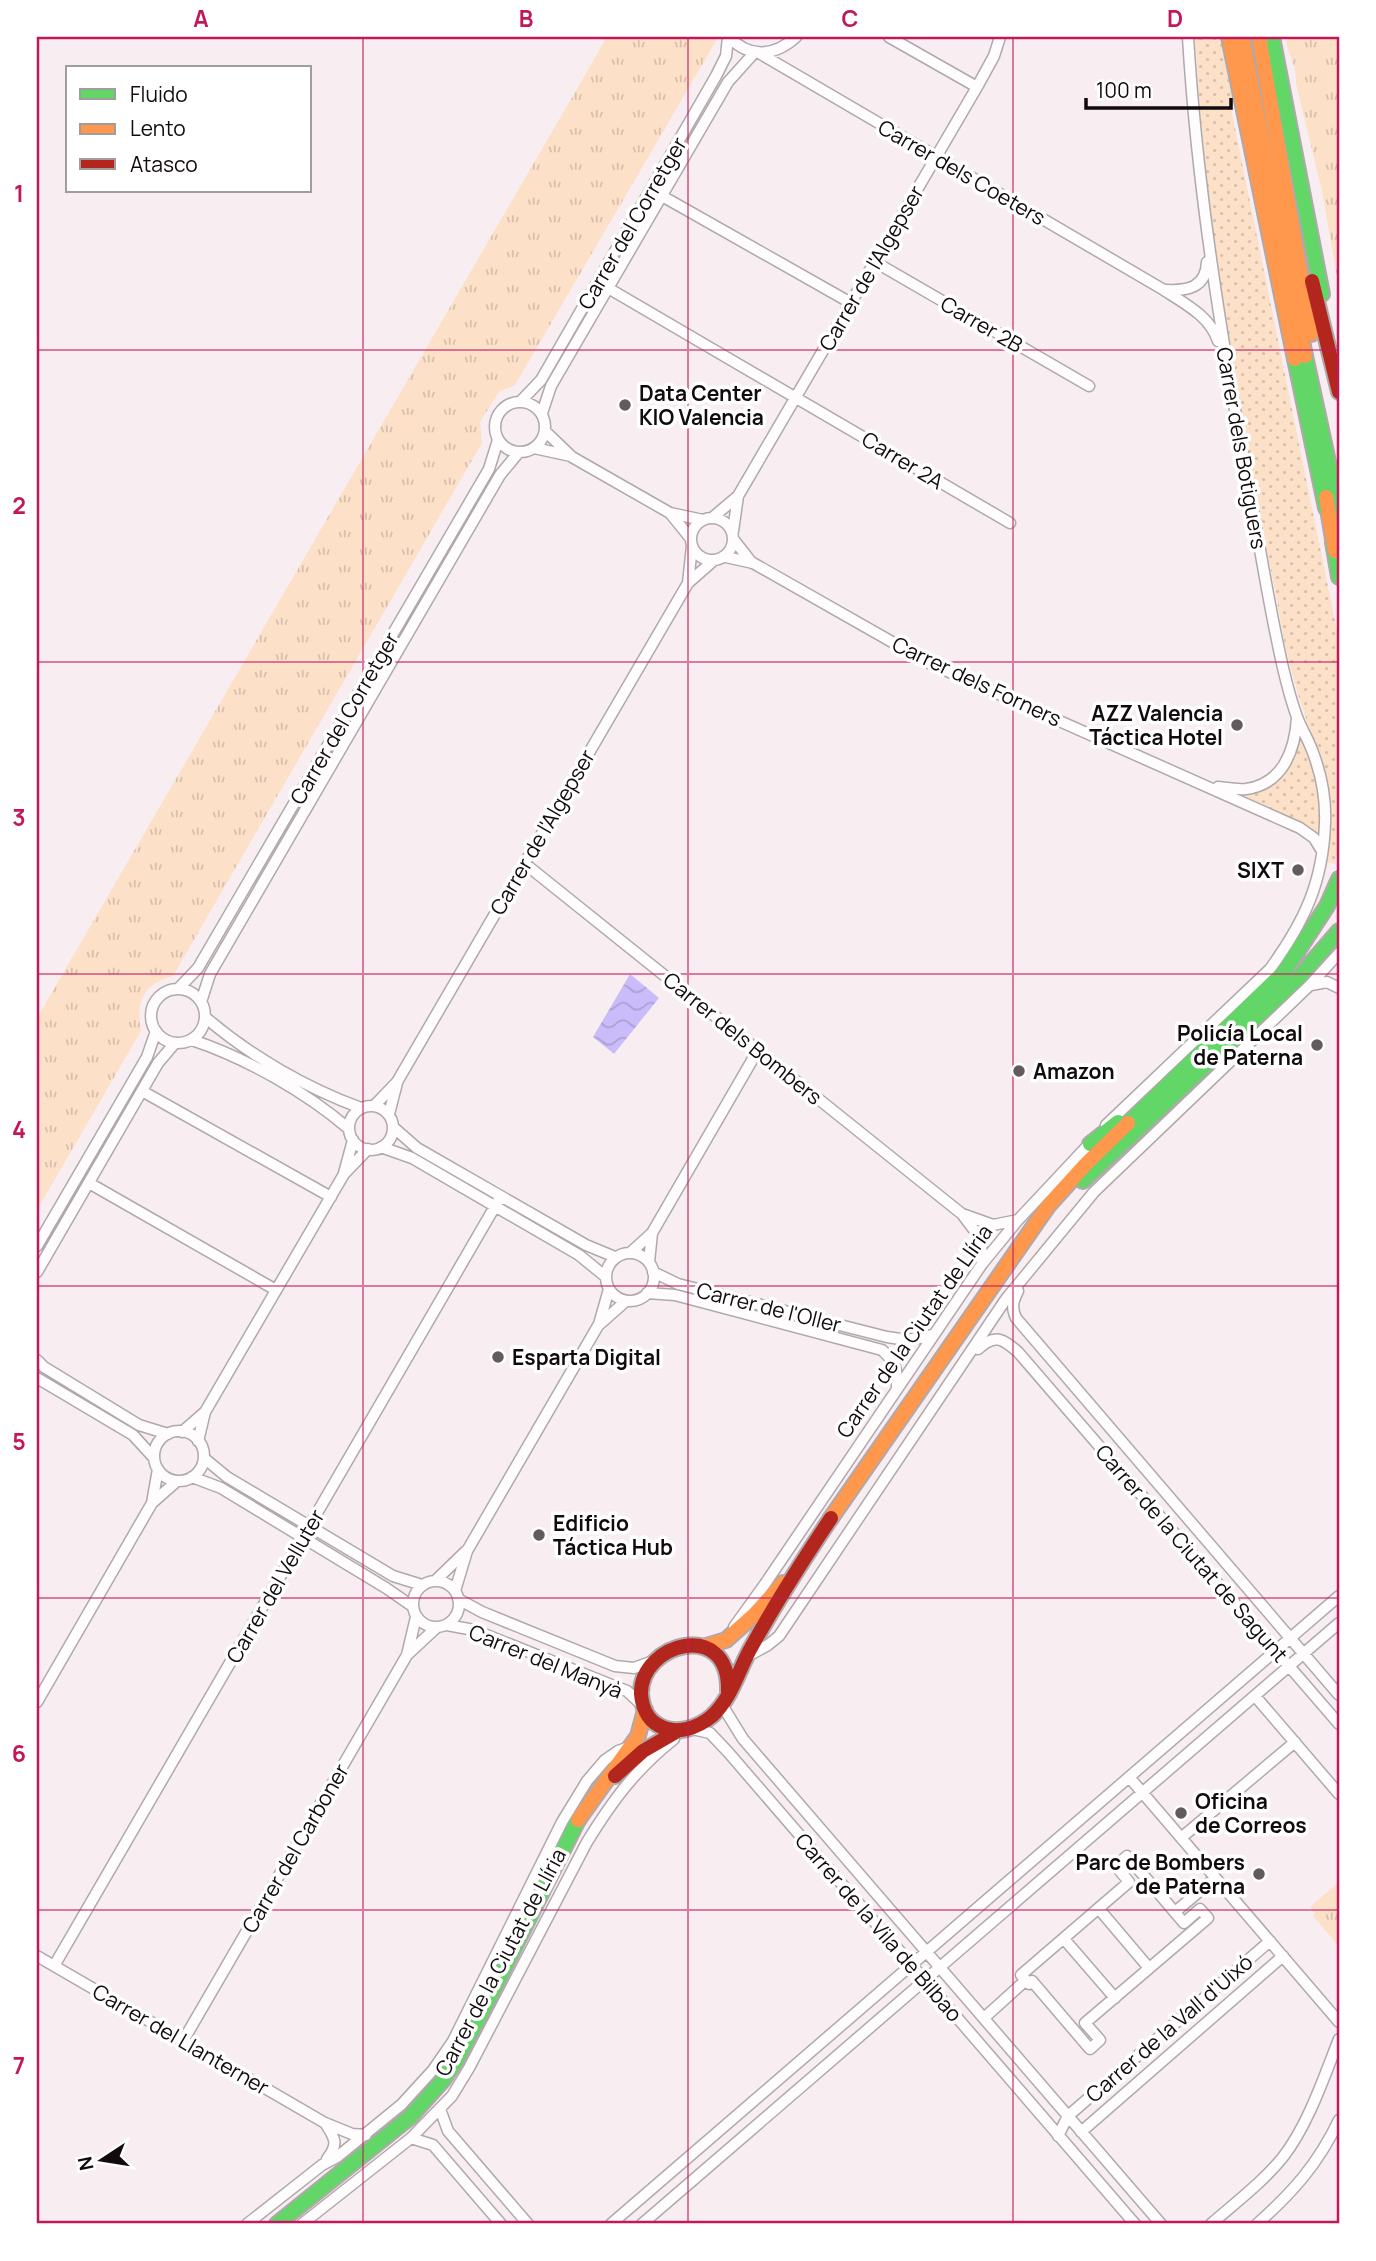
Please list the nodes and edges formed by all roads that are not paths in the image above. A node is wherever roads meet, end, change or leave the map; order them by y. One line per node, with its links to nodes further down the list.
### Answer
1 (729, 37): 10 (street, Carrer dels Coeters); 26 (street, Carrer del Corretger)
2 (796, 37): 10 (street)
3 (889, 37): 12 (street)
4 (999, 37): 12 (street, Carrer de l'Algepser)
5 (1188, 37): 15 (street, Carrer dels Botiguers)
6 (1229, 37): 41 (street)
7 (1242, 37): 17 (street)
8 (1259, 37): 11 (street)
9 (1272, 37): 22 (street)
10 (757, 53): 13 (street, Carrer dels Coeters); 14 (street, Carrer del Corretger)
11 (1268, 84): 24 (street); 34 (street)
12 (977, 88): 13 (street, Carrer de l'Algepser)
13 (936, 157): 16 (street, Carrer de l'Algepser); 19 (street, Carrer dels Coeters)
14 (662, 196): 18 (street, Carrer del Corretger); 20 (street)
15 (1208, 240): 19 (street); 21 (street, Carrer dels Botiguers)
16 (875, 262): 20 (street, Carrer de l'Algepser); 23 (street, Carrer 2B)
17 (1290, 284): 35 (street); 41 (street)
18 (608, 288): 25 (street, Carrer 2A); 27 (street, Carrer del Corretger)
19 (1164, 290): 21 (street, Carrer dels Coeters)
20 (851, 303): 25 (street, Carrer de l'Algepser)
21 (1226, 363): 47 (street, Carrer dels Botiguers)
22 (1339, 381)
23 (1089, 386)
24 (1339, 392)
25 (796, 397): 33 (street, Carrer de l'Algepser); 38 (street, Carrer 2A)
26 (521, 401): 27 (street); 29 (street)
27 (542, 413): 28 (street)
28 (545, 431): 30 (street); 32 (street)
29 (498, 440): 31 (street); 56 (street, Carrer del Corretger)
30 (534, 448): 31 (street); 32 (street)
31 (519, 452): 57 (street, Carrer del Corretger)
32 (572, 457): 36 (street)
33 (738, 496): 37 (street); 39 (street)
34 (1339, 502)
35 (1339, 512)
36 (670, 513): 37 (street); 40 (street)
37 (707, 519): 39 (street); 40 (street)
38 (1010, 523)
39 (733, 536): 42 (street); 44 (street, Carrer dels Forners)
40 (691, 543): 43 (street); 46 (street)
41 (1335, 551): 45 (street)
42 (726, 557): 43 (street); 44 (street, Carrer dels Forners)
43 (713, 561): 46 (street)
44 (752, 563): 48 (street, Carrer dels Forners)
45 (1339, 577)
46 (688, 583): 50 (street, Carrer de l'Algepser)
47 (1297, 717): 48 (street, Carrer dels Forners); 49 (street, Carrer dels Botiguers)
48 (1208, 785): 49 (street, Carrer dels Forners)
49 (1322, 852): 71 (street, Carrer de la Ciutat de Llíria)
50 (524, 863): 63 (street, Carrer dels Bombers); 64 (street, Carrer de l'Algepser)
51 (1338, 880): 62 (street, Carrer de la Ciutat de Llíria)
52 (1339, 931): 82 (street, Carrer de la Ciutat de Llíria)
53 (1339, 953): 54 (street)
54 (1310, 985): 55 (street); 87 (street)
55 (1339, 988)
56 (178, 989): 57 (street); 59 (street)
57 (201, 1002): 58 (street)
58 (205, 1017): 60 (street); 67 (street)
59 (156, 1031): 61 (street); 83 (street)
60 (192, 1040): 61 (street); 70 (street)
61 (176, 1043): 65 (street)
62 (1204, 1048): 71 (street); 82 (street, Carrer de la Ciutat de Llíria)
63 (758, 1050): 79 (street, Carrer dels Bombers); 81 (street)
64 (397, 1082): 66 (street); 68 (street)
65 (142, 1091): 75 (street); 76 (street)
66 (374, 1106): 67 (street); 68 (street)
67 (361, 1108): 70 (street)
68 (389, 1114): 69 (street)
69 (393, 1127): 72 (street); 77 (street)
70 (351, 1135): 73 (street); 74 (street)
71 (1090, 1144): 80 (street, Carrer de la Ciutat de Llíria)
72 (381, 1147): 73 (street); 78 (street)
73 (368, 1149): 74 (street)
74 (344, 1174): 76 (street)
75 (89, 1182): 89 (street); 92 (street)
76 (331, 1196): 92 (street)
77 (501, 1196): 78 (street); 85 (street)
78 (495, 1206): 90 (street); 115 (street, Carrer del Velluter)
79 (962, 1213): 80 (street, Carrer dels Bombers); 86 (street, Carrer dels Bombers)
80 (1018, 1220): 86 (street, Carrer de la Ciutat de Llíria)
81 (652, 1233): 84 (street); 88 (street)
82 (1023, 1242): 118 (street, Carrer de la Ciutat de Llíria)
83 (37, 1246)
84 (630, 1253): 85 (street); 88 (street)
85 (615, 1257): 90 (street)
86 (982, 1264): 96 (street, Carrer de la Ciutat de Llíria)
87 (1032, 1266): 99 (street); 101 (street, Carrer de la Ciutat de Sagunt)
88 (651, 1267): 93 (street); 97 (street, Carrer de l'Oller)
89 (37, 1272)
90 (606, 1277): 91 (street)
91 (609, 1289): 94 (street); 95 (street)
92 (276, 1290): 105 (street)
93 (647, 1293): 94 (street); 98 (street, Carrer de l'Oller)
94 (626, 1301): 95 (street)
95 (599, 1324): 117 (street)
96 (933, 1335): 97 (street, Carrer de l'Oller); 104 (street, Carrer de la Ciutat de Llíria)
97 (887, 1336): 98 (street)
98 (882, 1350): 104 (street)
99 (967, 1359): 103 (street, Carrer de la Ciutat de Sagunt); 133 (street)
100 (37, 1360): 107 (street)
101 (1059, 1369): 103 (street); 128 (street, Carrer de la Ciutat de Sagunt)
102 (37, 1378): 109 (street)
103 (1044, 1382): 130 (street, Carrer de la Ciutat de Sagunt)
104 (897, 1389): 129 (street, Carrer de la Ciutat de Llíria)
105 (205, 1412): 106 (street); 108 (street)
106 (181, 1432): 107 (street); 108 (street)
107 (169, 1434): 109 (street)
108 (198, 1441): 110 (street)
109 (154, 1458): 111 (street)
110 (204, 1458): 112 (street); 115 (street)
111 (158, 1469): 113 (street); 114 (street)
112 (192, 1477): 113 (street); 116 (street)
113 (177, 1481): 114 (street)
114 (152, 1503): 139 (street)
115 (309, 1527): 116 (street, Carrer del Velluter); 120 (street)
116 (303, 1538): 123 (street); 159 (street, Carrer del Velluter)
117 (467, 1551): 119 (street); 121 (street)
118 (807, 1556): 129 (street, Carrer de la Ciutat de Llíria); 133 (street, Carrer de la Ciutat de Llíria)
119 (436, 1580): 120 (street); 121 (street)
120 (422, 1585): 123 (street)
121 (457, 1595): 126 (street); 134 (street, Carrer del Manyà)
122 (1339, 1596): 128 (street)
123 (412, 1606): 124 (street)
124 (416, 1617): 127 (street); 132 (street, Carrer del Carboner)
125 (1339, 1623): 131 (street)
126 (447, 1625): 127 (street); 140 (street, Carrer del Manyà)
127 (436, 1628): 132 (street, Carrer del Carboner)
128 (1291, 1638): 130 (street); 131 (street, Carrer de la Ciutat de Sagunt)
129 (703, 1645): 134 (street, Carrer de la Ciutat de Llíria); 138 (street)
130 (1276, 1651): 135 (street, Carrer de la Ciutat de Sagunt); 145 (street)
131 (1304, 1654): 135 (street); 136 (street, Carrer de la Ciutat de Sagunt)
132 (407, 1655): 168 (street, Carrer del Carboner)
133 (745, 1658): 138 (street, Carrer de la Ciutat de Llíria)
134 (657, 1660): 140 (street, Carrer de la Ciutat de Llíria)
135 (1289, 1666): 137 (street); 141 (street, Carrer de la Ciutat de Sagunt)
136 (1339, 1695)
137 (1255, 1696): 143 (street); 146 (street)
138 (725, 1698): 142 (street, Carrer de la Ciutat de Llíria); 155 (street, Carrer de la Vila de Bilbao)
139 (37, 1702)
140 (643, 1707): 142 (street); 144 (street, Carrer de la Ciutat de Llíria)
141 (1339, 1724)
142 (684, 1730): 148 (street, Carrer de la Ciutat de Llíria); 158 (street, Carrer de la Vila de Bilbao); 170 (street, Carrer de la Ciutat de Llíria)
143 (1294, 1742): 147 (street); 149 (street)
144 (629, 1747): 148 (street, Carrer de la Ciutat de Llíria); 176 (street, Carrer de la Ciutat de Llíria)
145 (1129, 1777): 146 (street); 155 (street)
146 (1143, 1793): 149 (street); 160 (street)
147 (1339, 1794)
148 (587, 1805): 181 (street, Carrer de la Ciutat de Llíria)
149 (1181, 1838): 150 (street)
150 (1215, 1878): 152 (street); 154 (street)
151 (1099, 1909): 152 (street); 153 (street); 161 (street)
152 (1175, 1912): 161 (street)
153 (1064, 1939): 163 (street); 164 (street)
154 (1270, 1941): 157 (street); 172 (street, Carrer de la Vall d'Uixó)
155 (927, 1952): 158 (street); 160 (street, Carrer de la Vila de Bilbao)
156 (37, 1956): 159 (street, Carrer del Llanterner)
157 (1283, 1956): 166 (street); 175 (street, Carrer de la Vall d'Uixó)
158 (912, 1965): 162 (street, Carrer de la Vila de Bilbao); 169 (street)
159 (54, 1966): 168 (street, Carrer del Llanterner)
160 (940, 1968): 162 (street); 165 (street, Carrer de la Vila de Bilbao)
161 (1149, 1968): 164 (street)
162 (925, 1980): 171 (street); 177 (street, Carrer de la Vila de Bilbao)
163 (1026, 1980): 164 (street); 165 (street)
164 (1115, 1998)
165 (984, 2018): 172 (street, Carrer de la Vila de Bilbao)
166 (1339, 2022)
167 (1339, 2039): 189 (street)
168 (183, 2041): 174 (street, Carrer del Llanterner)
169 (757, 2099): 171 (street); 185 (street)
170 (440, 2109): 178 (street, Carrer de la Ciutat de Llíria); 184 (street)
171 (770, 2114): 186 (street)
172 (1068, 2116): 175 (street, Carrer de la Vila de Bilbao); 177 (street)
173 (1339, 2120): 190 (street)
174 (325, 2123): 176 (street, Carrer del Llanterner); 179 (street)
175 (1081, 2132): 177 (street); 188 (street, Carrer de la Vila de Bilbao)
176 (366, 2134): 179 (street, Carrer de la Ciutat de Llíria)
177 (1058, 2136): 187 (street, Carrer de la Vila de Bilbao)
178 (411, 2138): 182 (street, Carrer de la Ciutat de Llíria); 183 (street)
179 (322, 2165): 180 (street, Carrer de la Ciutat de Llíria)
180 (247, 2224)
181 (277, 2224)
182 (302, 2224)
183 (500, 2224)
184 (528, 2224)
185 (611, 2224)
186 (642, 2224)
187 (1135, 2224)
188 (1161, 2224)
189 (1211, 2224)
190 (1257, 2224)

